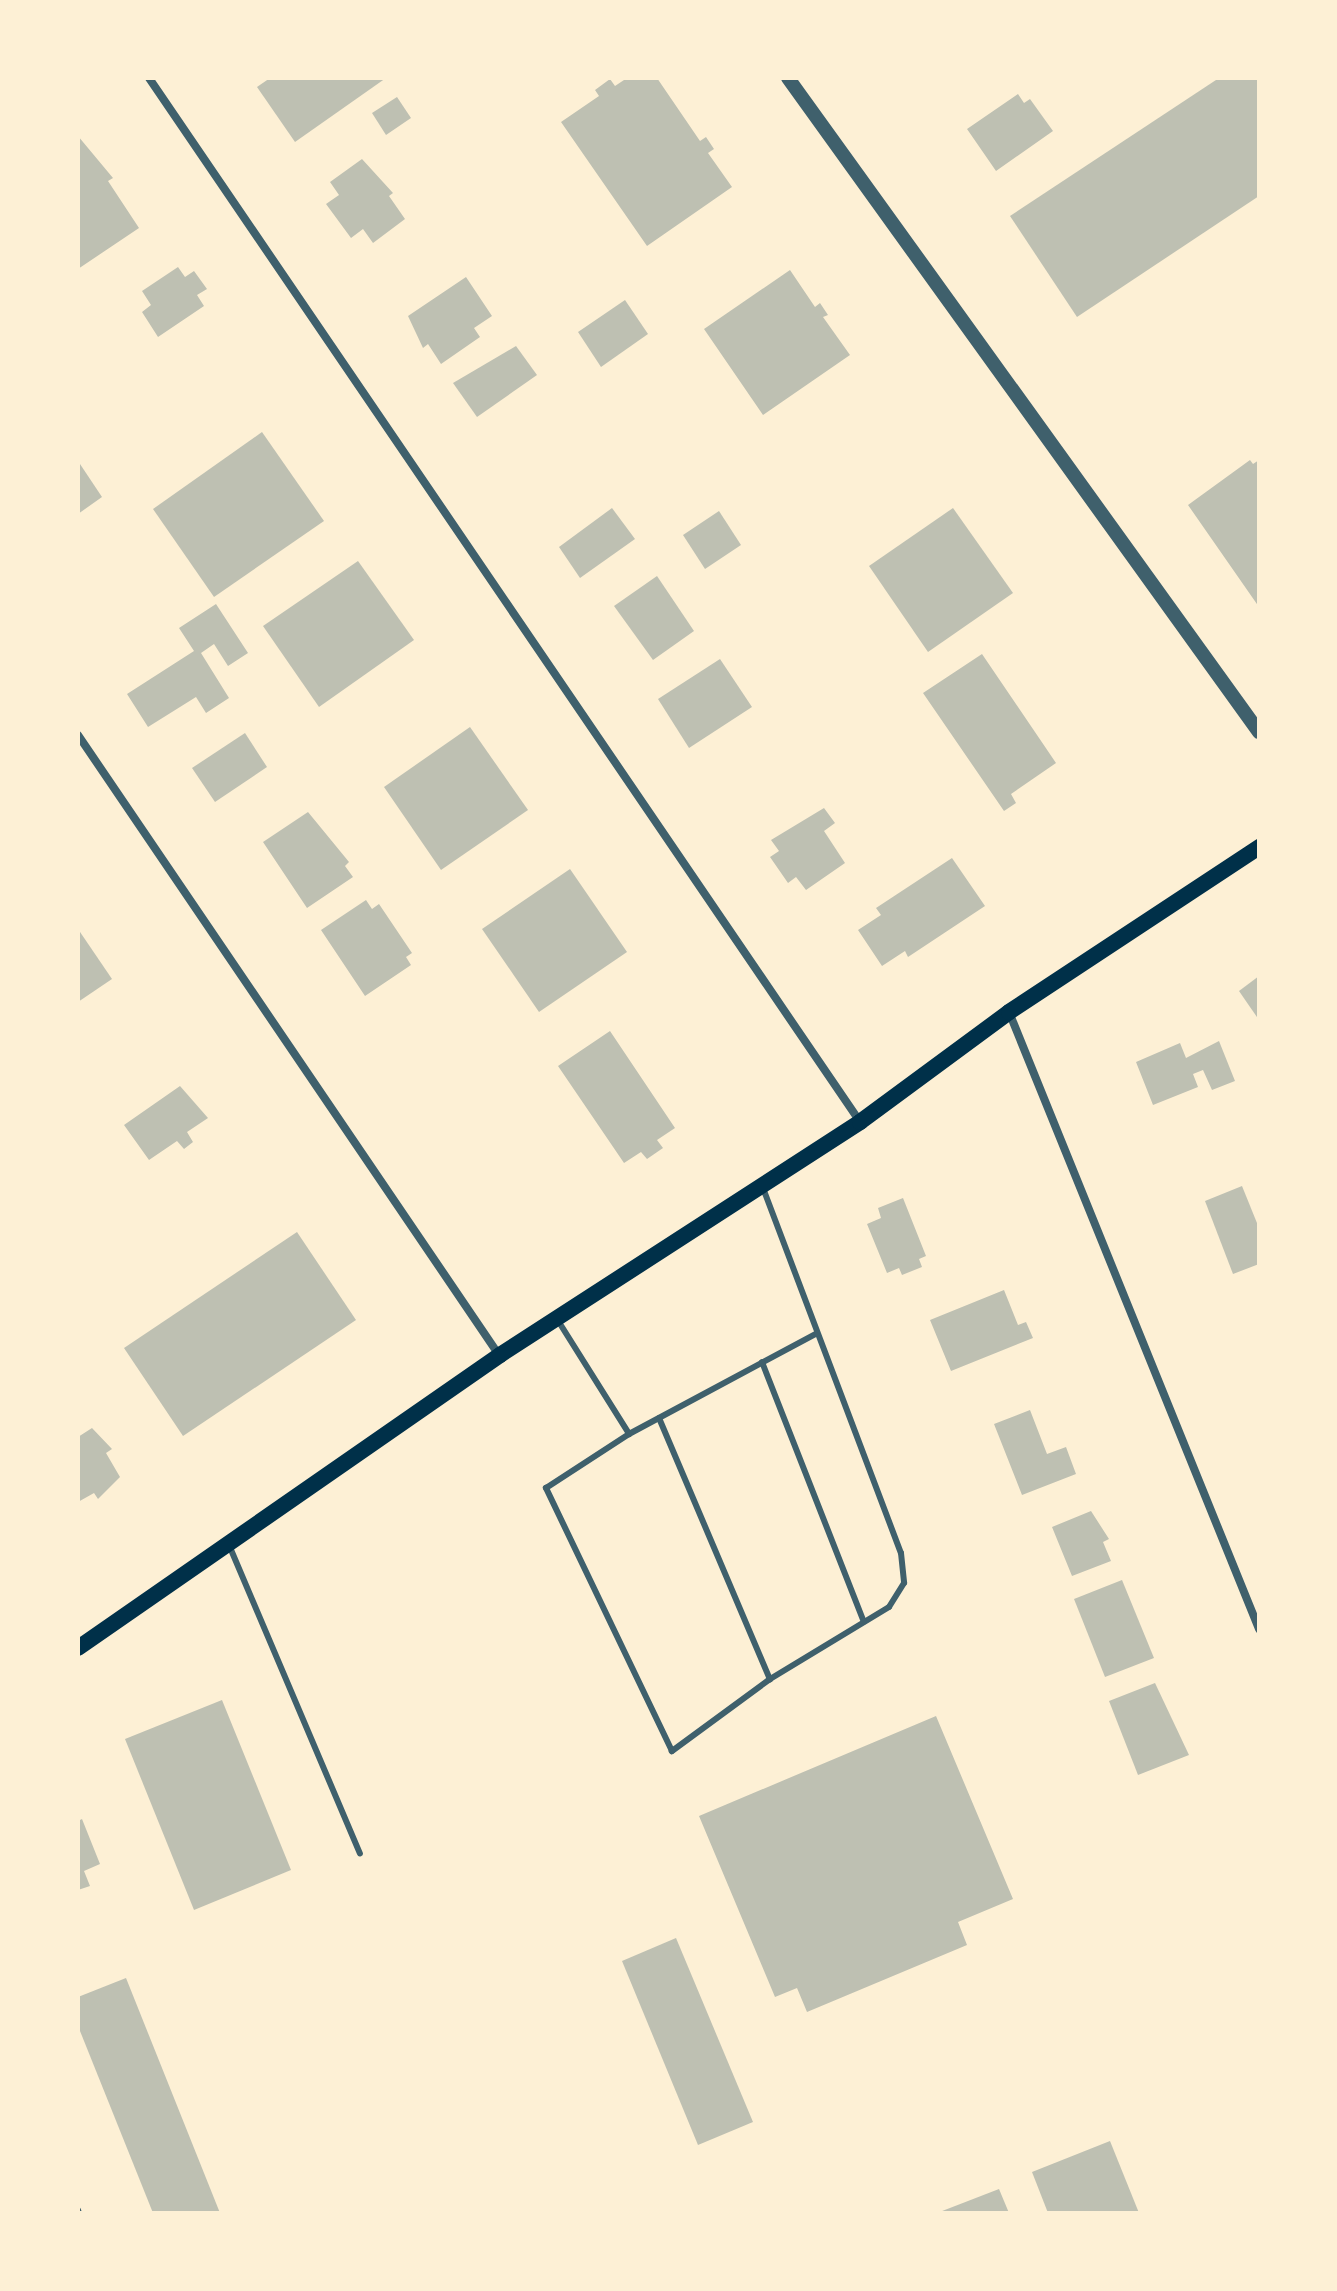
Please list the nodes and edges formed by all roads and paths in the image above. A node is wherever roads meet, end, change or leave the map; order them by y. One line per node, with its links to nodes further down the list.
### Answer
1 (149, 78): 7 (street)
2 (788, 78): 3 (street)
3 (1259, 732)
4 (78, 735): 11 (street)
5 (1259, 847): 6 (main road)
6 (1009, 1012): 7 (main road); 17 (street)
7 (860, 1122): 8 (main road)
8 (762, 1186): 9 (main road); 10 (lane)
9 (557, 1319): 11 (main road); 14 (lane)
10 (817, 1333): 12 (lane); 16 (lane)
11 (500, 1355): 15 (main road)
12 (762, 1362): 13 (lane); 16 (lane)
13 (659, 1418): 14 (lane); 19 (lane)
14 (629, 1434): 19 (lane)
15 (229, 1545): 18 (main road); 20 (lane)
16 (864, 1622): 19 (lane)
17 (1259, 1629)
18 (78, 1648)
19 (770, 1679)
20 (360, 1853)

